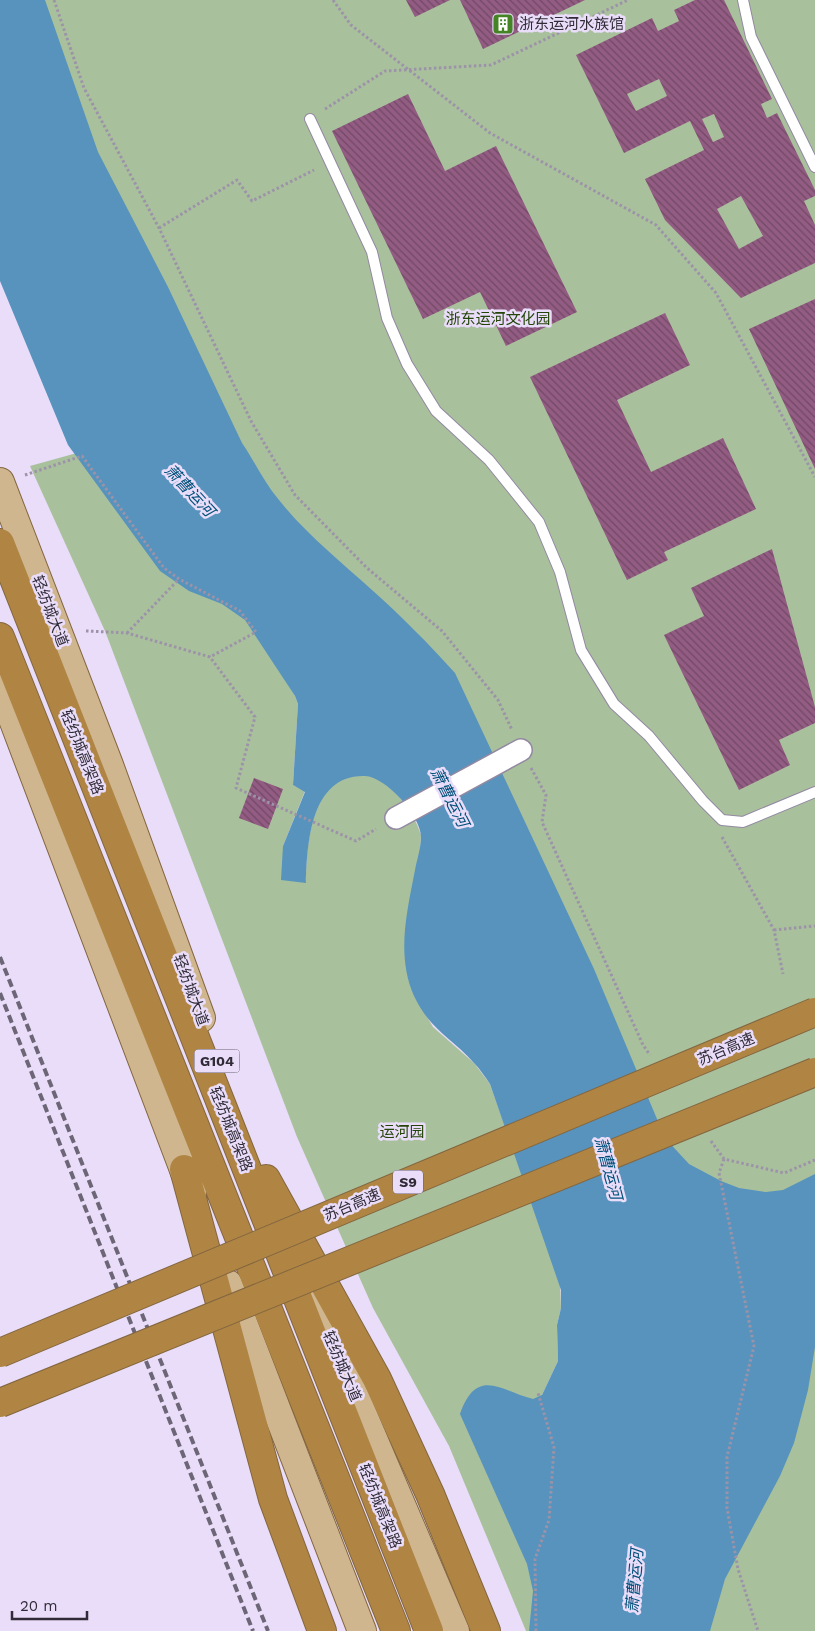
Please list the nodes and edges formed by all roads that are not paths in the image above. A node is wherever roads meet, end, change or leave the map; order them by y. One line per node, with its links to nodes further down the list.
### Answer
1 (743, 0): 3 (lane)
2 (310, 119): 9 (lane)
3 (815, 167)
4 (0, 483): 13 (main road, 轻纺城大道 / G104)
5 (0, 543): 20 (highway, 轻纺城高架路, bridge)
6 (0, 636): 19 (highway, 轻纺城高架路, bridge)
7 (0, 685): 14 (main road)
8 (521, 750): 10 (street)
9 (815, 792)
10 (396, 818)
11 (815, 1012): 15 (highway, 苏台高速 / S9, bridge)
12 (815, 1072): 16 (highway, bridge)
13 (247, 1144): 21 (main road, 轻纺城大道 / G104); 22 (highway)
14 (184, 1169): 17 (highway); 18 (main road)
15 (0, 1353)
16 (0, 1403)
17 (322, 1631)
18 (362, 1631)
19 (396, 1631)
20 (429, 1631)
21 (455, 1631)
22 (486, 1631)

